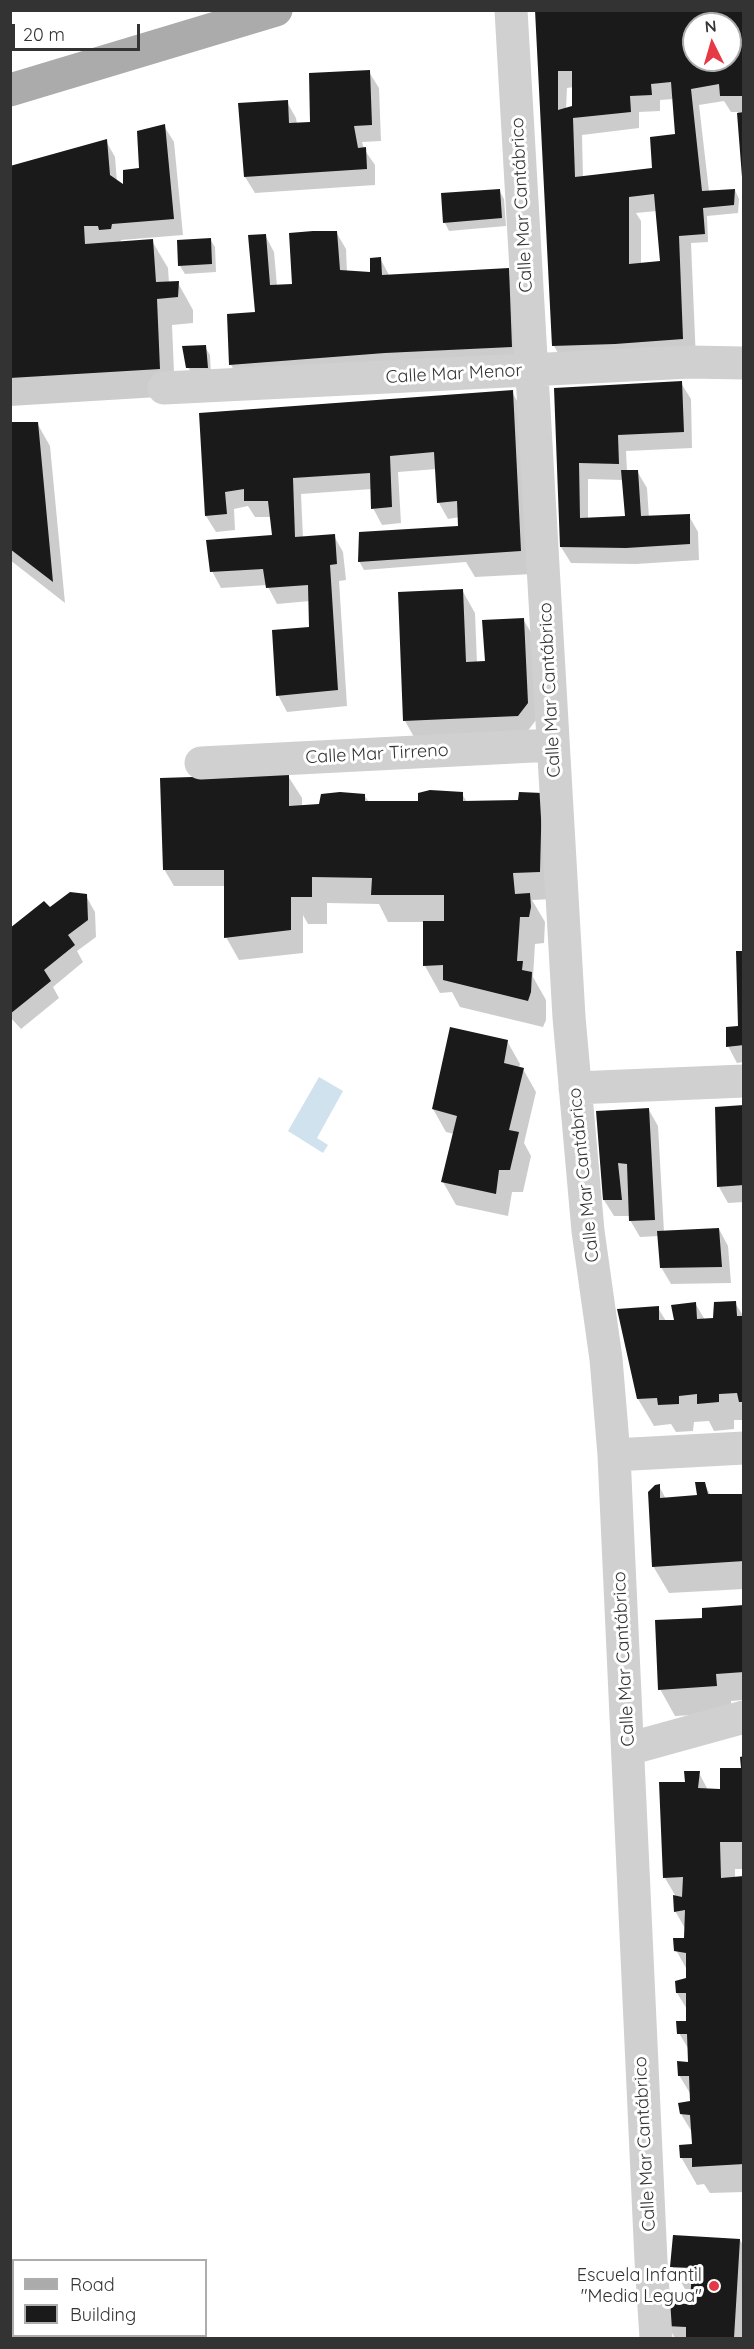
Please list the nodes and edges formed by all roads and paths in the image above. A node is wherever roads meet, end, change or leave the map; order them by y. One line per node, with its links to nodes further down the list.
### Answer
1 (276, 10): 3 (main road)
2 (511, 10): 5 (street, Calle Mar Cantábrico)
3 (10, 90)
4 (744, 363): 5 (street, Calle Mar Menor)
5 (532, 370): 6 (street, Calle Mar Menor); 7 (street, Calle Mar Cantábrico)
6 (164, 388)
7 (554, 745): 8 (street, Calle Mar Tirreno); 10 (street, Calle Mar Cantábrico)
8 (201, 763)
9 (744, 1081): 10 (street)
10 (575, 1088): 12 (street, Calle Mar Cantábrico)
11 (744, 1449): 12 (street)
12 (615, 1455): 14 (street, Calle Mar Cantábrico)
13 (744, 1717): 14 (street)
14 (628, 1749): 15 (street, Calle Mar Cantábrico)
15 (656, 2338)

